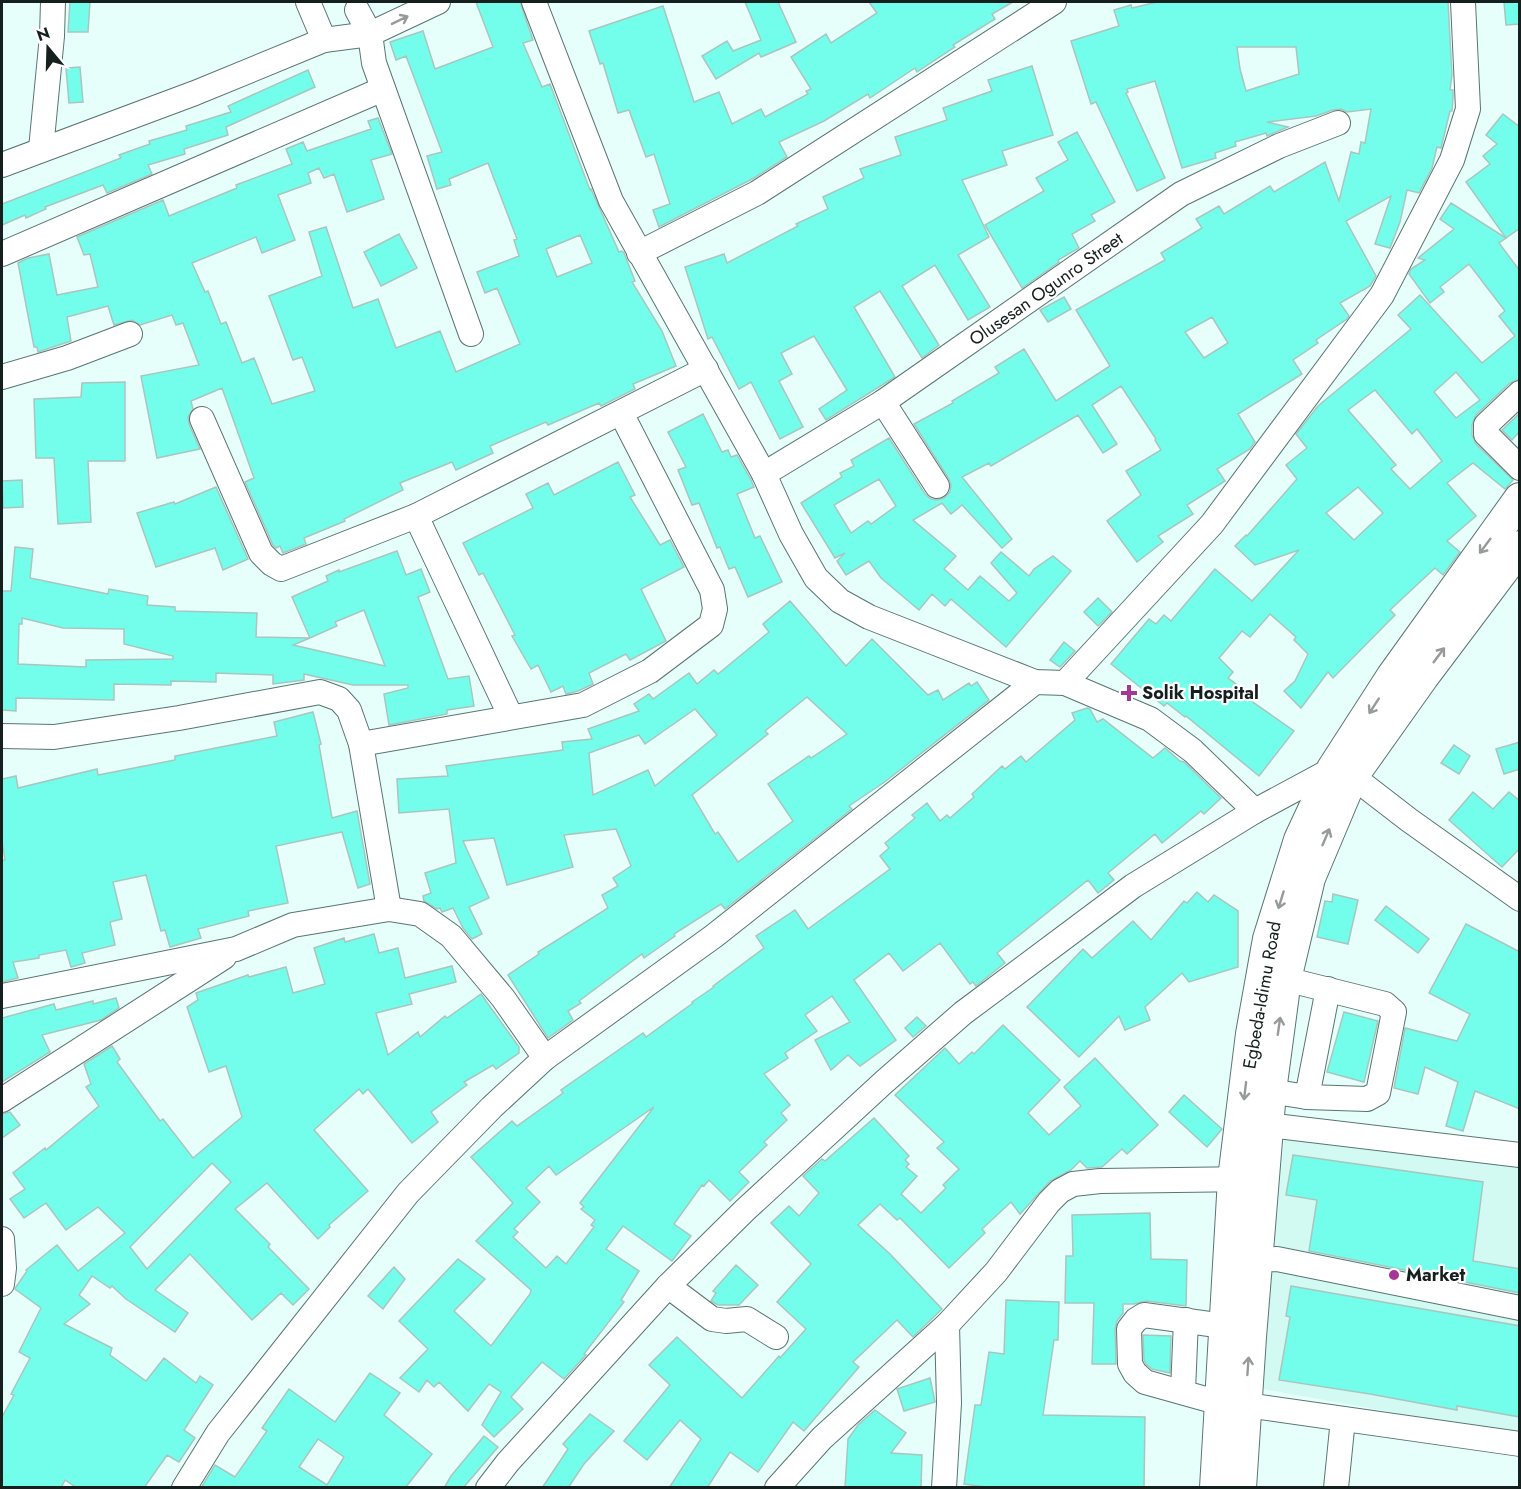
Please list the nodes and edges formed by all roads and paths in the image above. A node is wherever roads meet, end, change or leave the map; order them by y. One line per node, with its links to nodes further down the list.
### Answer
1 (53, 2): 12 (street)
2 (308, 2): 9 (street)
3 (438, 2): 8 (street, one-way to 3)
4 (534, 2): 14 (street)
5 (1054, 2): 14 (street)
6 (1463, 2): 31 (street)
7 (366, 6): 8 (street); 9 (street)
8 (370, 34): 9 (street); 10 (street)
9 (324, 40): 12 (street)
10 (383, 89): 15 (street); 17 (street)
11 (1338, 123): 21 (street, Olusesan Ogunro Street)
12 (41, 149): 13 (street)
13 (2, 165)
14 (639, 253): 18 (street)
15 (2, 254)
16 (130, 334): 19 (street)
17 (471, 334)
18 (706, 369): 22 (street); 25 (street)
19 (2, 377)
20 (1520, 393): 24 (street)
21 (883, 402): 25 (street, Olusesan Ogunro Street); 26 (street)
22 (621, 413): 28 (street); 32 (street)
23 (202, 419): 28 (street)
24 (1516, 459)
25 (764, 474): 30 (street)
26 (937, 486)
27 (1520, 499): 35 (main road, Egbeda-Idimu Road, one-way to 35)
28 (416, 516): 32 (street)
29 (1520, 547): 35 (main road, Egbeda-Idimu Road, one-way to 29)
30 (1035, 682): 31 (street); 43 (street)
31 (1065, 683): 36 (street)
32 (511, 717): 34 (street)
33 (2, 736): 34 (street)
34 (361, 744): 38 (street)
35 (1343, 772): 36 (street); 37 (street); 40 (main road, Egbeda-Idimu Road, one-way to 35); 47 (main road, Egbeda-Idimu Road, one-way to 47)
36 (1255, 811): 53 (street)
37 (1520, 899)
38 (389, 909): 39 (street); 43 (street)
39 (236, 949): 42 (street); 46 (street)
40 (1286, 979): 41 (street); 44 (main road, Egbeda-Idimu Road, one-way to 40)
41 (1328, 990): 45 (street); 45 (street)
42 (2, 996)
43 (545, 1058): 63 (street)
44 (1270, 1091): 45 (street); 47 (main road, Egbeda-Idimu Road)
45 (1307, 1097)
46 (2, 1100)
47 (1255, 1124): 48 (street); 49 (main road, Egbeda-Idimu Road)
48 (1520, 1155)
49 (1249, 1179): 51 (main road, Egbeda-Idimu Road); 56 (street); 57 (main road, Egbeda-Idimu Road)
50 (2, 1239): 52 (street)
51 (1256, 1260): 54 (street); 60 (main road, Egbeda-Idimu Road, one-way to 51)
52 (2, 1284)
53 (668, 1286): 58 (street); 64 (street)
54 (1520, 1308)
55 (1186, 1320): 57 (street); 59 (street); 59 (street)
56 (947, 1325): 65 (street); 66 (street)
57 (1224, 1326): 60 (main road, Egbeda-Idimu Road)
58 (776, 1337)
59 (1183, 1391): 60 (street)
60 (1233, 1404): 61 (street); 67 (main road, Egbeda-Idimu Road); 68 (main road, Egbeda-Idimu Road)
61 (1343, 1419): 62 (street); 69 (street)
62 (1520, 1444)
63 (184, 1488)
64 (488, 1488)
65 (777, 1488)
66 (944, 1488)
67 (1216, 1488)
68 (1240, 1488)
69 (1336, 1488)

